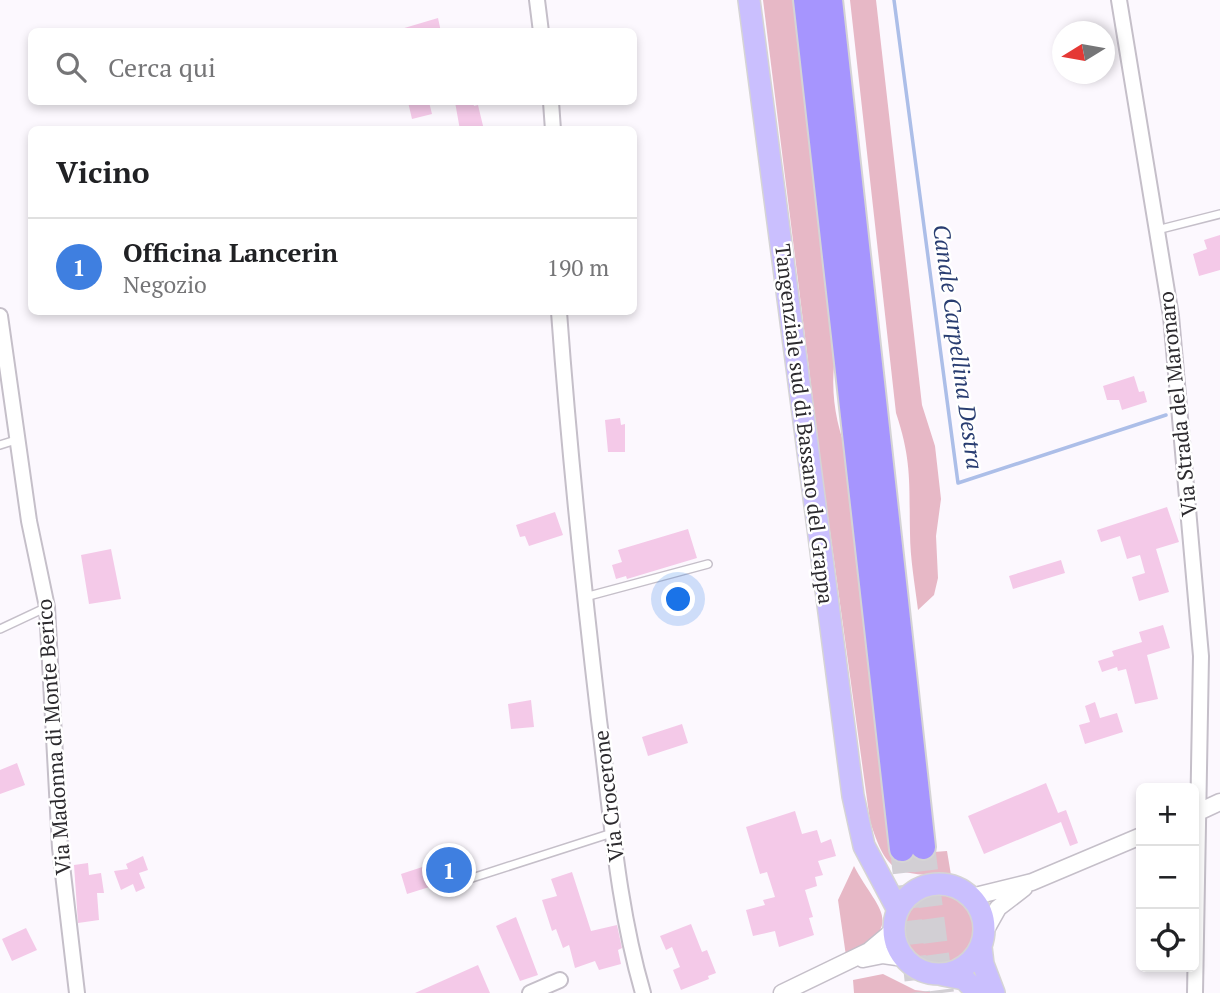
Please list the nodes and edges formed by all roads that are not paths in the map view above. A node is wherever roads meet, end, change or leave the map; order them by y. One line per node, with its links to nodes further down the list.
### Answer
1 (537, 0): 6 (street)
2 (749, 0): 24 (main road, Tangenziale sud di Bassano del Grappa)
3 (806, 0): 4 (highway)
4 (830, 0)
5 (1119, 0): 10 (street, Via Strada del Maronaro)
6 (540, 28)
7 (551, 105): 8 (street)
8 (554, 126)
9 (1220, 214): 10 (lane)
10 (1157, 230): 19 (street, Via Strada del Maronaro)
11 (559, 315): 16 (street, Via Crocerone)
12 (0, 316): 13 (street, Via Madonna di Monte Berico)
13 (19, 439): 14 (lane); 17 (street, Via Madonna di Monte Berico)
14 (0, 445)
15 (708, 564): 16 (lane)
16 (584, 597): 22 (street, Via Crocerone)
17 (47, 607): 18 (lane); 36 (street, Via Madonna di Monte Berico)
18 (0, 629)
19 (1197, 783)
20 (1220, 802): 21 (street)
21 (1199, 811)
22 (612, 832): 26 (lane); 38 (street, Via Crocerone)
23 (1136, 838): 27 (street)
24 (864, 846): 28 (main road); 30 (main road, Tangenziale sud di Bassano del Grappa)
25 (1196, 846): 42 (street, Via Strada del Maronaro)
26 (472, 878)
27 (1032, 882): 29 (street); 31 (street)
28 (924, 886): 29 (main road); 30 (main road)
29 (971, 897): 31 (main road)
30 (896, 920): 32 (main road, Tangenziale sud di Bassano del Grappa); 33 (street)
31 (982, 940): 34 (main road); 41 (main road)
32 (904, 958): 33 (street); 34 (main road)
33 (847, 963): 39 (street)
34 (943, 975): 40 (main road)
35 (560, 980): 37 (street)
36 (77, 993)
37 (530, 993)
38 (643, 993)
39 (782, 993)
40 (978, 993)
41 (995, 993)
42 (1195, 993)

